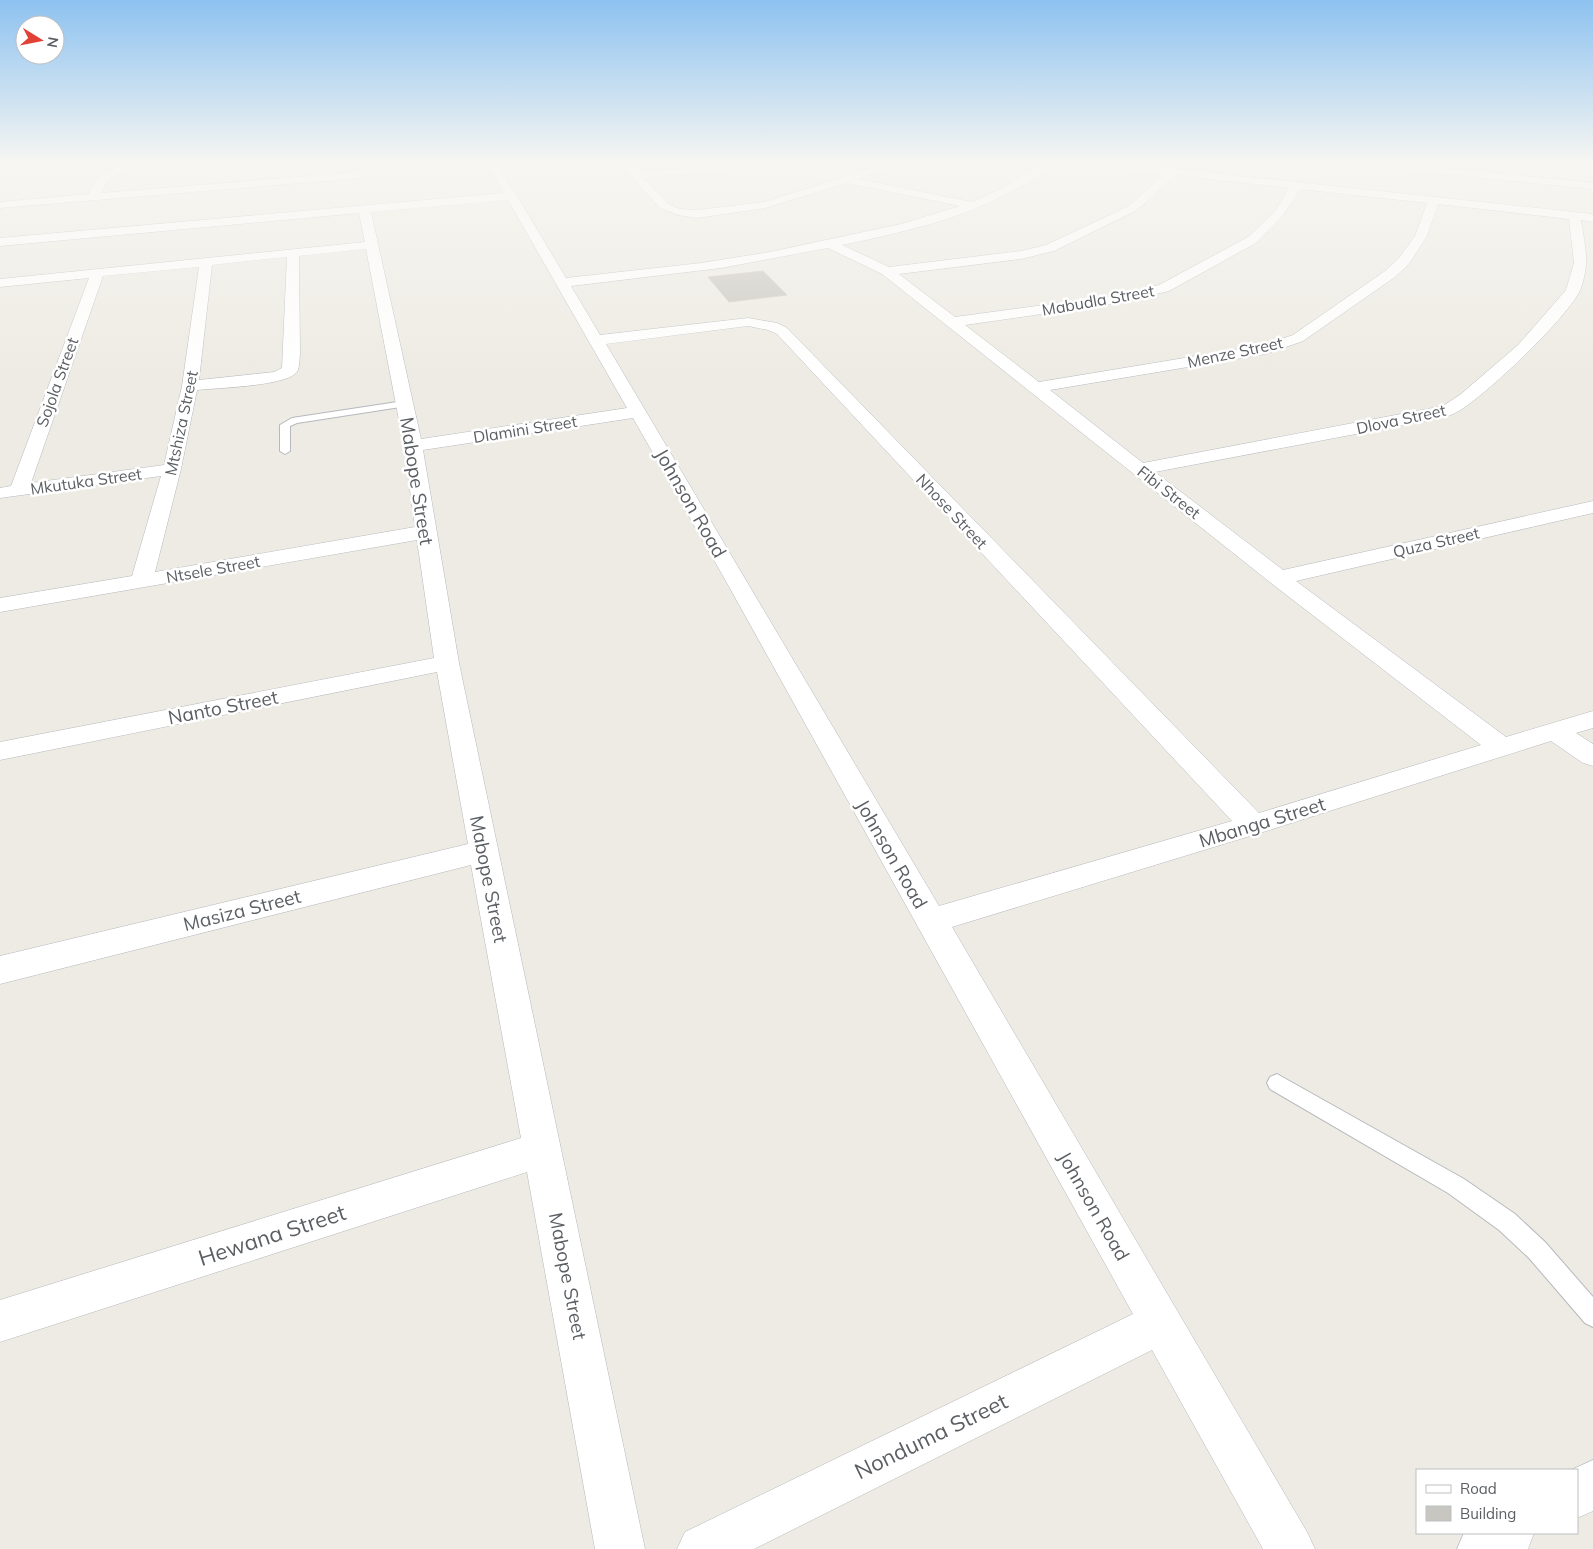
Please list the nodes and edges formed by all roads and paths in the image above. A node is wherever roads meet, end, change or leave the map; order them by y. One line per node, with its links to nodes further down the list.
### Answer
1 (66, 233): 9 (street)
2 (370, 233): 11 (street, Mabope Street)
3 (533, 233): 17 (street, Johnson Road)
4 (876, 233): 10 (street)
5 (1081, 233): 14 (street)
6 (1259, 233): 18 (street, Mabudla Street)
7 (1421, 233): 21 (street, Menze Street)
8 (1577, 233): 27 (street, Dlova Street)
9 (0, 242)
10 (830, 244): 14 (street, Fibi Street); 17 (street)
11 (371, 245): 12 (street); 22 (street, Mabope Street)
12 (293, 254): 13 (street); 20 (street)
13 (206, 263): 15 (street); 20 (street, Mtshiza Street)
14 (887, 271): 18 (street, Fibi Street)
15 (97, 274): 16 (street); 28 (street, Sojola Street)
16 (0, 283)
17 (562, 283): 19 (street, Johnson Road)
18 (953, 322): 21 (street, Fibi Street)
19 (598, 340): 23 (street, Johnson Road); 40 (street, Nhose Street)
20 (190, 386): 26 (street, Mtshiza Street)
21 (1035, 388): 27 (street, Fibi Street)
22 (404, 404): 24 (street, Mabope Street); 25 (lane)
23 (638, 412): 24 (street, Dlamini Street); 42 (street, Johnson Road)
24 (413, 446): 30 (street, Mabope Street)
25 (284, 451)
26 (172, 469): 28 (street, Mkutuka Street); 32 (street, Mtshiza Street)
27 (1139, 469): 31 (street, Fibi Street)
28 (9, 492)
29 (1593, 507): 31 (street, Quza Street)
30 (425, 532): 32 (street, Ntsele Street); 34 (street, Mabope Street)
31 (1279, 578): 37 (street, Fibi Street)
32 (142, 581): 33 (street, Ntsele Street)
33 (0, 605)
34 (447, 663): 38 (street, Nanto Street); 41 (street, Mabope Street)
35 (1593, 719): 36 (street, Mbanga Street)
36 (1555, 731): 37 (street, Mbanga Street); 39 (street)
37 (1503, 748): 40 (street, Mbanga Street)
38 (0, 751)
39 (1593, 757)
40 (1253, 825): 42 (street, Mbanga Street)
41 (484, 851): 43 (street, Masiza Street); 45 (street, Mabope Street)
42 (931, 921): 48 (street, Johnson Road)
43 (0, 970)
44 (1277, 1083): 46 (lane)
45 (543, 1149): 47 (street, Hewana Street); 52 (street, Mabope Street)
46 (1593, 1315)
47 (0, 1321)
48 (1161, 1324): 53 (street, Nonduma Street); 54 (street, Johnson Road)
49 (1593, 1484): 50 (street)
50 (1578, 1493)
51 (1508, 1534): 55 (street)
52 (620, 1549)
53 (702, 1549)
54 (1290, 1549)
55 (1482, 1549)

